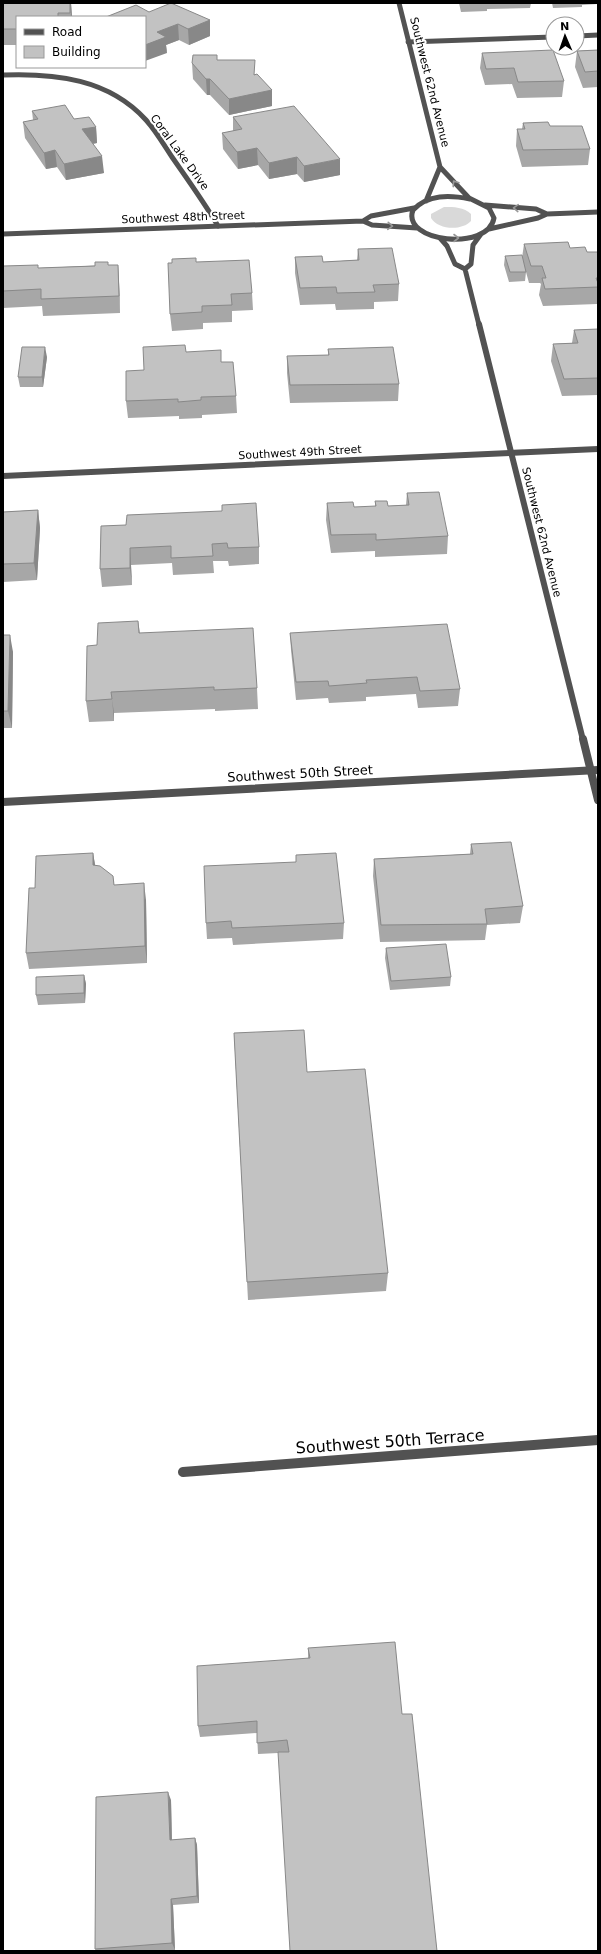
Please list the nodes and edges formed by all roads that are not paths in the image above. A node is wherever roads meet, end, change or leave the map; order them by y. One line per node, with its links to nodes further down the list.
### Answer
1 (398, 3): 5 (street, Southwest 62nd Avenue)
2 (598, 35): 3 (street)
3 (585, 36)
4 (545, 37): 5 (street)
5 (408, 42): 7 (street, Southwest 62nd Avenue)
6 (3, 75): 15 (street, Coral Lake Drive)
7 (440, 167): 8 (street, Southwest 62nd Avenue, one-way to 7); 9 (street, Southwest 62nd Avenue)
8 (470, 199): 9 (street, Southwest 48th Street); 10 (street)
9 (426, 201): 11 (street, Southwest 48th Street)
10 (484, 205): 13 (street, one-way to 10); 17 (street)
11 (414, 208): 14 (street, Southwest 48th Street); 16 (street)
12 (598, 212): 13 (street)
13 (547, 214): 17 (street)
14 (363, 220): 15 (street, Southwest 48th Street); 16 (street, Southwest 48th Street, one-way to 16)
15 (218, 226): 18 (street, Southwest 48th Street)
16 (418, 228): 20 (street)
17 (489, 229): 19 (street)
18 (3, 234)
19 (480, 234): 20 (street, one-way to 19); 21 (street)
20 (440, 238): 21 (street)
21 (466, 269): 23 (street, Southwest 62nd Avenue)
22 (598, 449): 23 (street, Southwest 49th Street)
23 (511, 453): 24 (street, Southwest 49th Street); 25 (street, Southwest 62nd Avenue)
24 (3, 476)
25 (594, 770): 26 (street, Southwest 62nd Avenue); 27 (street, Southwest 50th Street)
26 (598, 800)
27 (3, 802)
28 (598, 1440): 29 (street, Southwest 50th Terrace)
29 (183, 1472)

